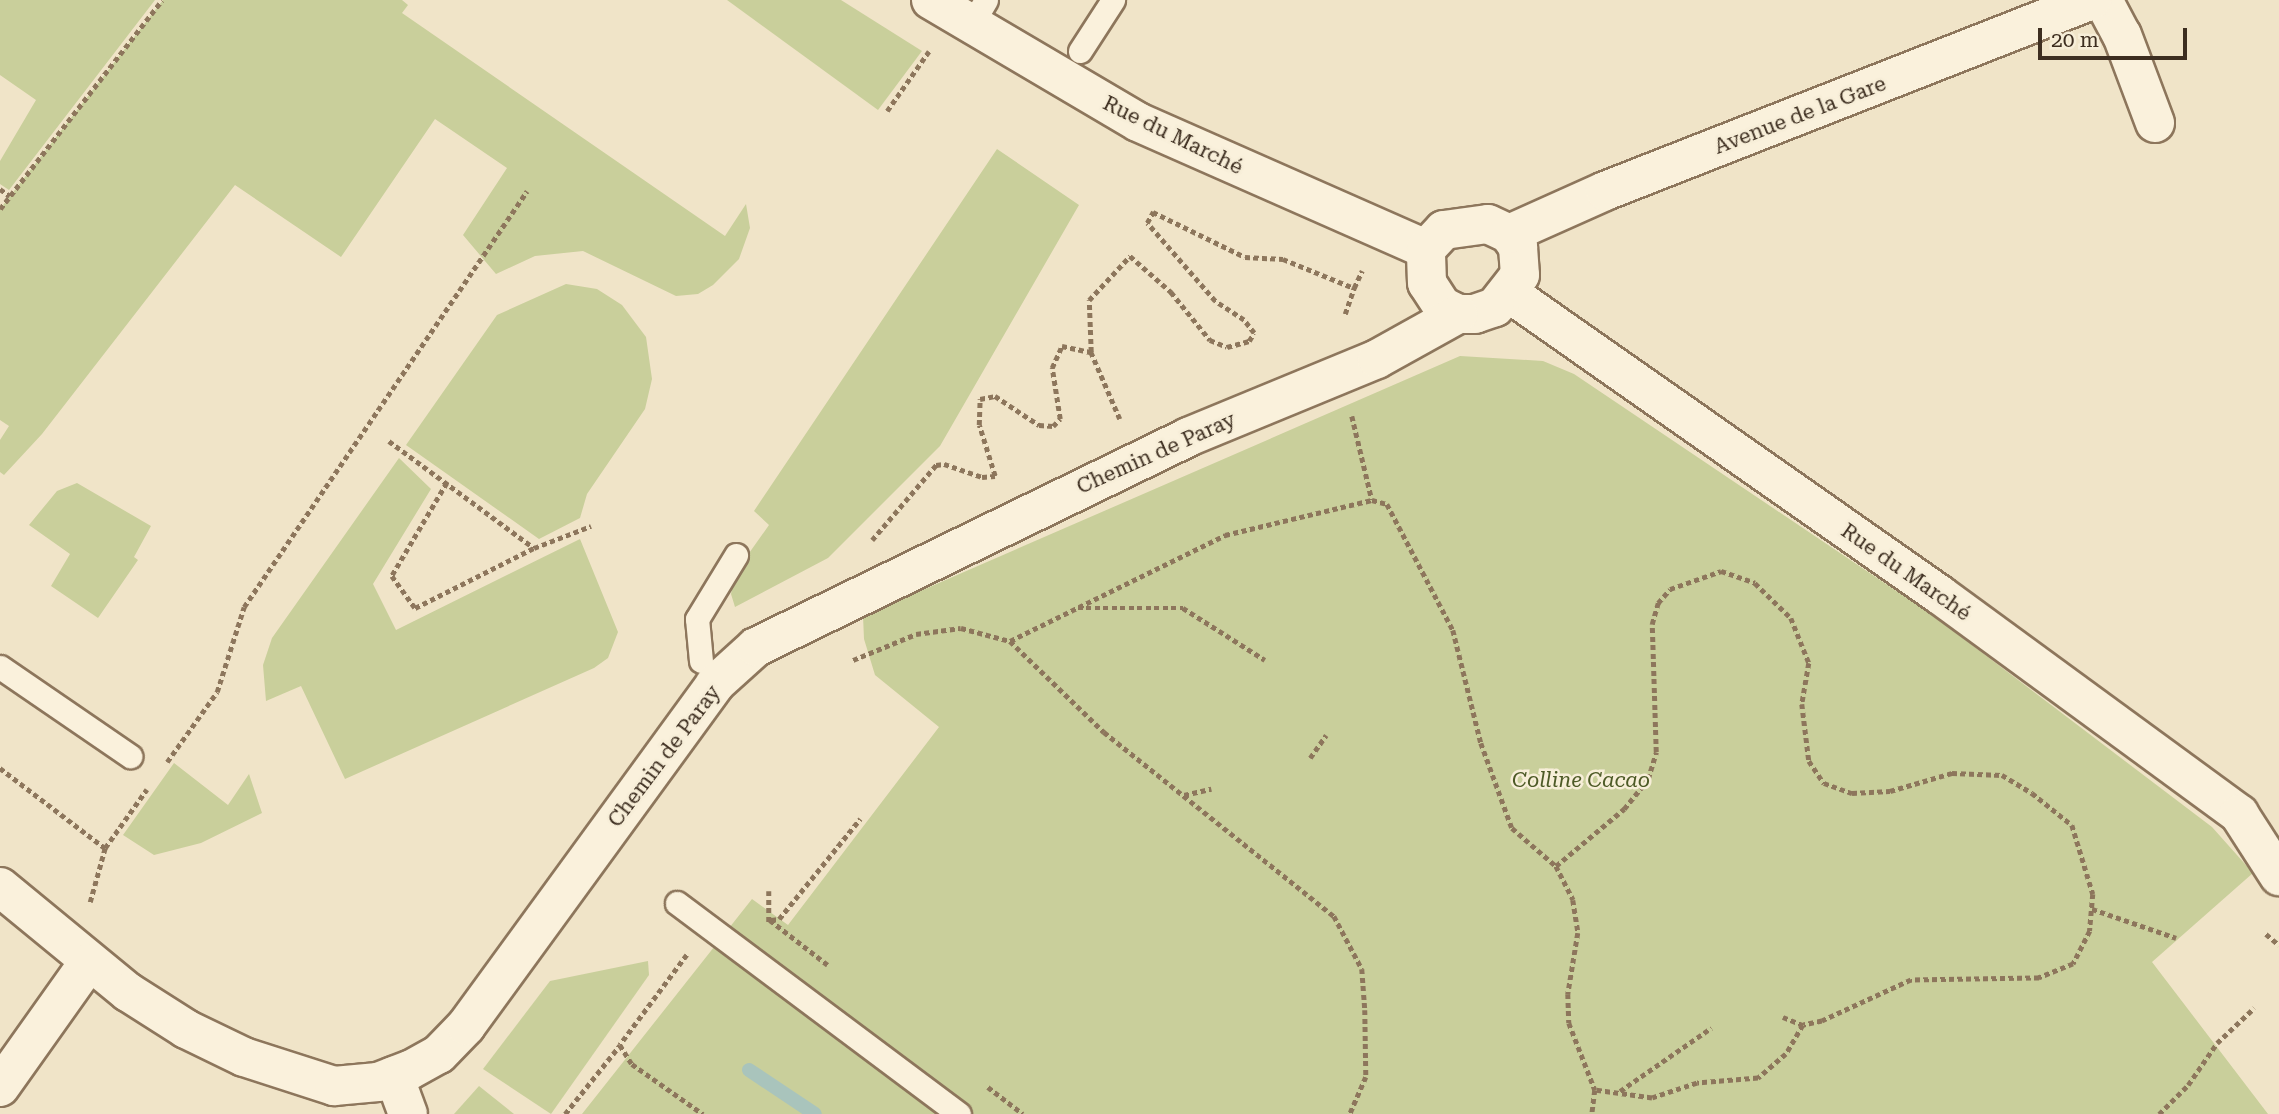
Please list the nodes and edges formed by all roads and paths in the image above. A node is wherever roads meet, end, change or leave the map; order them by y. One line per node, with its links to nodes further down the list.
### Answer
1 (162, 0): 13 (path)
2 (930, 0): 6 (street, Rue du Marché)
3 (1113, 0): 8 (lane)
4 (2092, 0): 15 (street, Avenue de la Gare)
5 (2103, 0): 10 (street)
6 (978, 12): 16 (street, Rue du Marché)
7 (930, 50): 9 (path)
8 (1080, 51)
9 (887, 111)
10 (2155, 123)
11 (0, 189): 13 (path)
12 (527, 191): 40 (path)
13 (10, 196): 14 (path)
14 (0, 209)
15 (1509, 234): 16 (street); 18 (street)
16 (1426, 249): 20 (street)
17 (1354, 288): 19 (path)
18 (1509, 293): 20 (street); 46 (street, Rue du Marché)
19 (1345, 314)
20 (1458, 314): 22 (street, Chemin de Paray)
21 (1091, 352): 23 (path)
22 (1342, 374): 26 (path); 61 (street, Chemin de Paray)
23 (1120, 419)
24 (389, 440): 25 (path)
25 (447, 483): 28 (path); 28 (path)
26 (1372, 500): 30 (path); 45 (path)
27 (591, 526): 28 (path)
28 (534, 548)
29 (736, 555): 34 (lane)
30 (1077, 608): 31 (path); 33 (path)
31 (1010, 641): 32 (path); 43 (path)
32 (853, 660)
33 (1265, 660)
34 (701, 661)
35 (0, 667): 37 (lane)
36 (1326, 735): 38 (path)
37 (130, 757)
38 (1310, 758)
39 (0, 768): 41 (path)
40 (162, 769)
41 (153, 781)
42 (1211, 789): 43 (path)
43 (1183, 796): 69 (path)
44 (860, 819): 50 (path)
45 (1556, 866): 49 (path); 63 (path)
46 (2279, 876)
47 (0, 887): 55 (street, Chemin de Paray)
48 (677, 903): 51 (lane)
49 (2092, 909): 53 (path); 58 (path)
50 (770, 920)
51 (709, 926): 60 (path); 68 (lane)
52 (2266, 934): 54 (path)
53 (2176, 938)
54 (2279, 945)
55 (88, 963): 61 (street, Chemin de Paray); 62 (street)
56 (2254, 1008): 71 (path)
57 (1783, 1017): 58 (path)
58 (1803, 1025): 64 (path)
59 (1711, 1028): 64 (path)
60 (620, 1045): 66 (path); 67 (path)
61 (394, 1076): 65 (street)
62 (0, 1087)
63 (1595, 1090): 64 (path); 70 (path)
64 (1620, 1091)
65 (408, 1114)
66 (565, 1114)
67 (703, 1114)
68 (960, 1114)
69 (1350, 1114)
70 (1592, 1114)
71 (2159, 1114)

